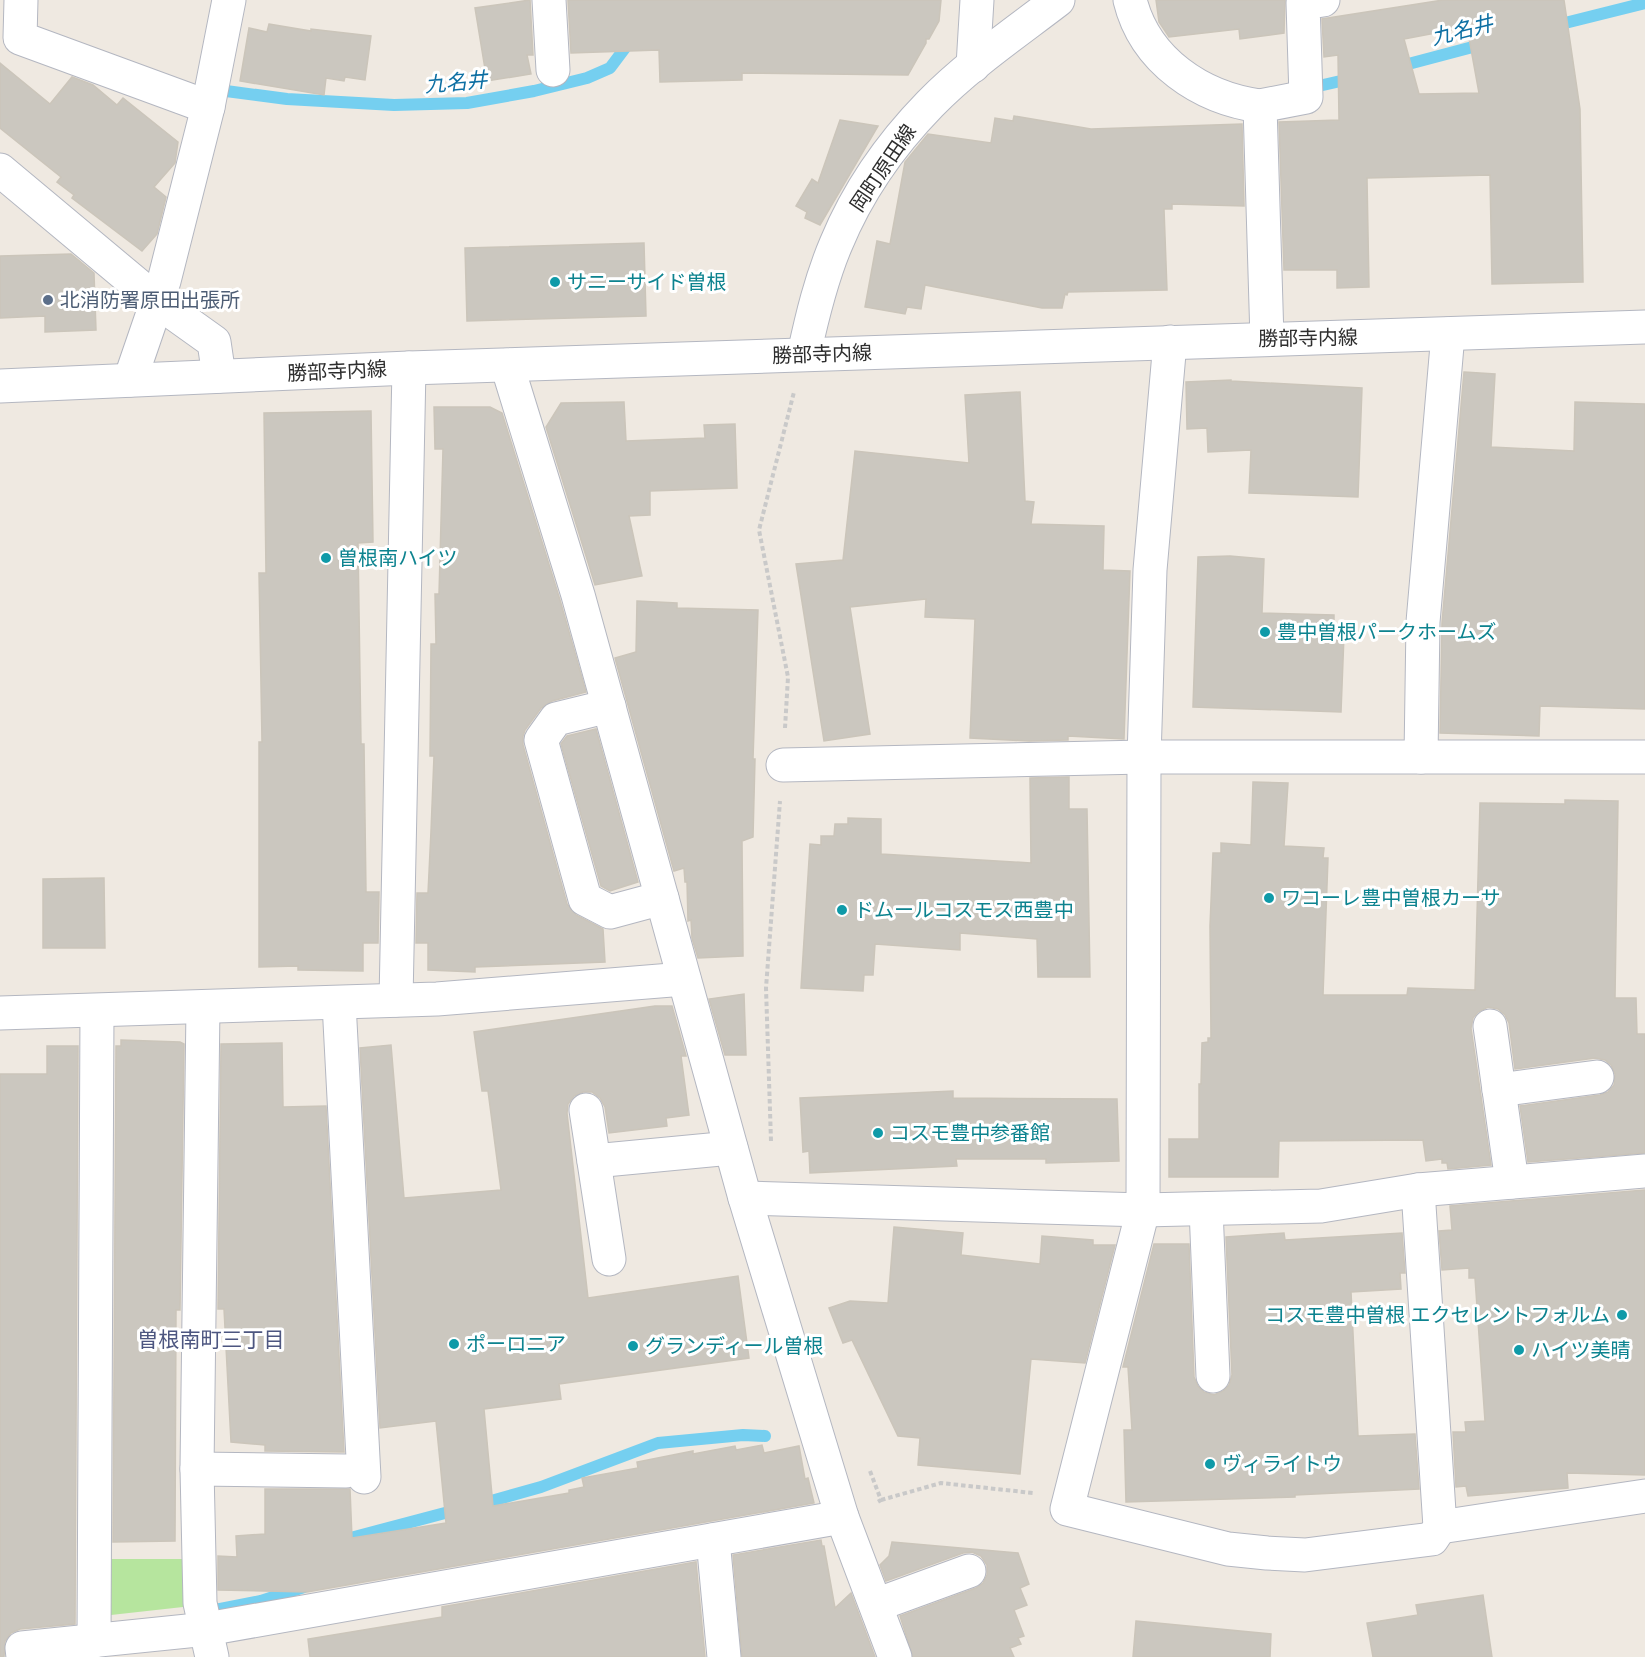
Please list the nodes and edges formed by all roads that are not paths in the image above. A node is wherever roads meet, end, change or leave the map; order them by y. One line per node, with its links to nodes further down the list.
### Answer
1 (21, 0): 8 (street)
2 (229, 0): 12 (street)
3 (549, 0): 10 (street)
4 (977, 0): 9 (street)
5 (1058, 0): 9 (street, 岡町原田線)
6 (1130, 0): 11 (street)
7 (1320, 0): 11 (street)
8 (10, 30): 12 (street)
9 (974, 66): 19 (street, 岡町原田線)
10 (553, 70)
11 (1260, 106): 17 (street)
12 (208, 107): 14 (street)
13 (0, 170): 14 (street)
14 (158, 302): 22 (street); 23 (street)
15 (1645, 327): 16 (street, 勝部寺内線)
16 (1448, 334): 17 (street, 勝部寺内線); 27 (street)
17 (1267, 339): 18 (street, 勝部寺内線)
18 (1170, 342): 19 (street, 勝部寺内線); 26 (street)
19 (804, 354): 20 (street, 勝部寺内線)
20 (507, 365): 21 (street, 勝部寺内線); 25 (street)
21 (409, 368): 22 (street, 勝部寺内線); 32 (street)
22 (219, 376): 23 (street, 勝部寺内線)
23 (130, 380): 24 (street, 勝部寺内線)
24 (0, 386)
25 (609, 706): 30 (street); 30 (street)
26 (1144, 757): 27 (street); 29 (street); 48 (street)
27 (1421, 757): 28 (street)
28 (1645, 757)
29 (783, 765)
30 (662, 898): 31 (street)
31 (684, 979): 32 (street); 41 (street)
32 (396, 1000): 33 (street)
33 (339, 1003): 34 (street); 51 (street)
34 (202, 1007): 35 (street); 51 (street)
35 (97, 1011): 36 (street); 59 (street)
36 (0, 1013)
37 (1490, 1026): 39 (street)
38 (1597, 1077): 39 (street)
39 (1499, 1090): 44 (street)
40 (586, 1110): 42 (street)
41 (731, 1148): 42 (street); 46 (street)
42 (594, 1161): 49 (street)
43 (1645, 1171): 44 (street)
44 (1512, 1182): 45 (street)
45 (1418, 1190): 47 (street); 54 (street)
46 (758, 1198): 48 (street); 53 (street)
47 (1206, 1209): 48 (street); 50 (street)
48 (1143, 1210): 54 (street)
49 (609, 1258)
50 (1213, 1376)
51 (197, 1469): 58 (street)
52 (1645, 1496): 54 (street)
53 (842, 1517): 55 (street); 57 (street)
54 (1440, 1527)
55 (712, 1540): 58 (street); 61 (street)
56 (969, 1571): 57 (street)
57 (876, 1605): 62 (street)
58 (205, 1628): 59 (street)
59 (95, 1632): 60 (street)
60 (23, 1657)
61 (724, 1657)
62 (896, 1657)

